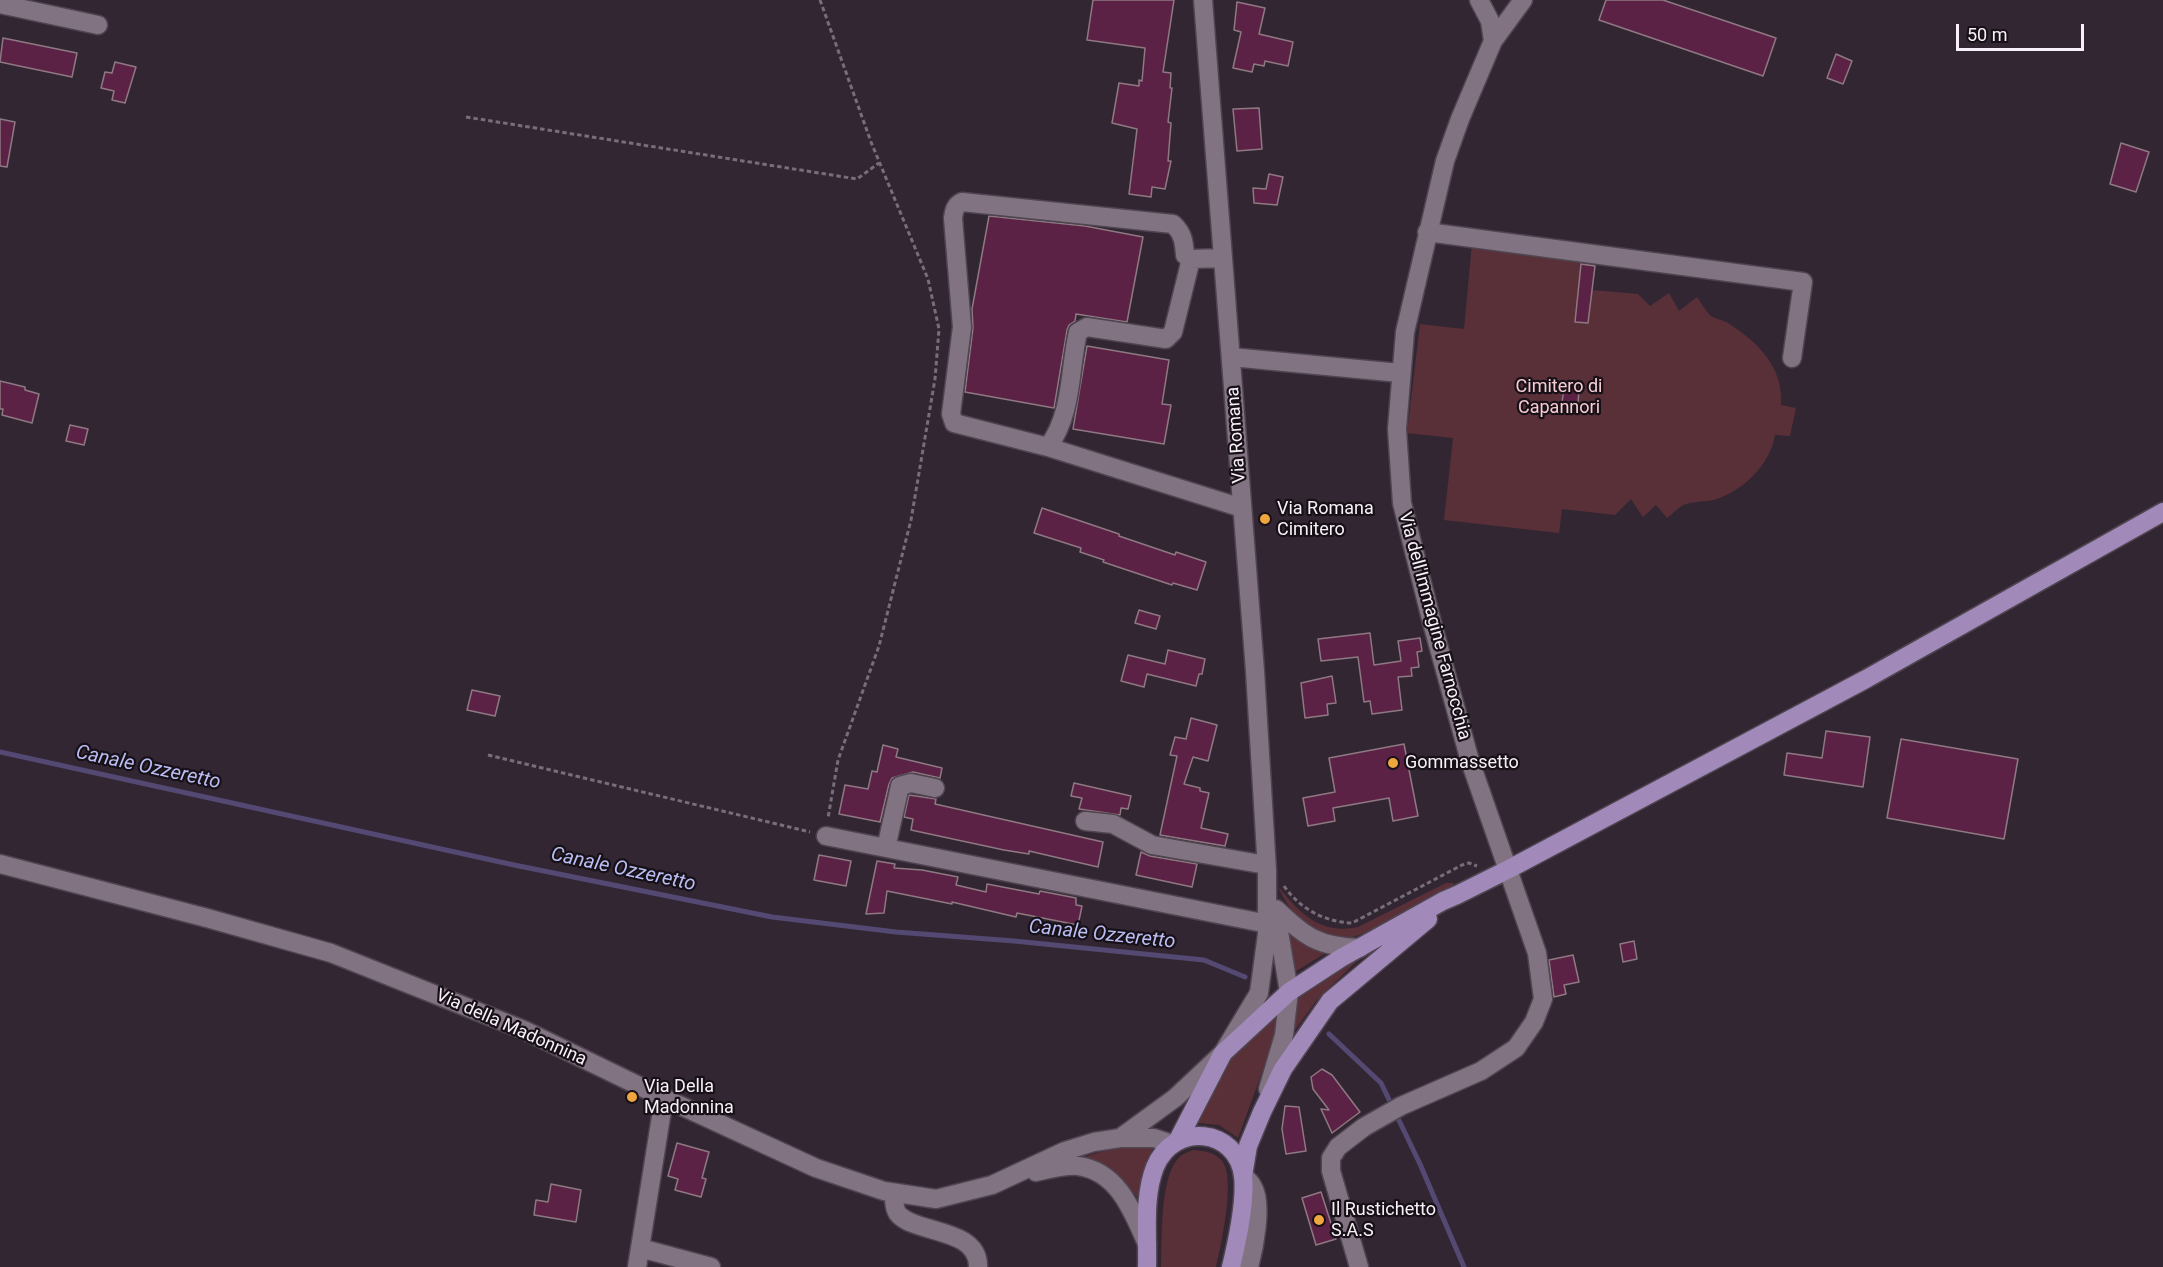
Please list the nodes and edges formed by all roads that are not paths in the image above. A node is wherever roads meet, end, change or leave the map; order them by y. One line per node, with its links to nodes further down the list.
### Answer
1 (1203, 0): 8 (street, Via Romana)
2 (1479, 0): 6 (street)
3 (1523, 0): 6 (street, Via dell'Immagine Farnocchia)
4 (0, 4): 5 (street)
5 (98, 25)
6 (1493, 41): 7 (street, Via dell'Immagine Farnocchia)
7 (1427, 232): 11 (street); 12 (street, Via dell'Immagine Farnocchia)
8 (1223, 258): 9 (street); 10 (street, Via Romana)
9 (1191, 259): 13 (street); 13 (street)
10 (1231, 357): 12 (street); 14 (street, Via Romana)
11 (1792, 358)
12 (1400, 373): 22 (street, Via dell'Immagine Farnocchia)
13 (1048, 447): 14 (street)
14 (1242, 508): 21 (street, Via Romana)
15 (2163, 512): 22 (main road)
16 (935, 788): 19 (street)
17 (1085, 821): 21 (street)
18 (826, 836): 19 (street)
19 (886, 848): 24 (street)
20 (0, 864): 28 (street, Via della Madonnina)
21 (1267, 867): 24 (street, Via Romana)
22 (1509, 869): 23 (main road); 43 (street, Via dell'Immagine Farnocchia)
23 (1457, 896): 25 (main road); 29 (main road)
24 (1272, 917): 25 (street); 26 (street); 27 (street)
25 (1360, 948): 26 (main road)
26 (1289, 992): 27 (main road); 29 (street)
27 (1222, 1053): 30 (street); 31 (main road)
28 (664, 1098): 34 (street, Via della Madonnina); 36 (street)
29 (1262, 1112): 32 (main road)
30 (1120, 1138): 31 (street); 33 (street)
31 (1175, 1142): 32 (main road); 35 (main road)
32 (1243, 1176): 41 (main road); 42 (street)
33 (1011, 1177): 34 (street, Via della Madonnina); 35 (street)
34 (894, 1193): 39 (street)
35 (1148, 1244): 40 (main road)
36 (640, 1248): 37 (street); 38 (street)
37 (637, 1267)
38 (711, 1267)
39 (978, 1267)
40 (1147, 1267)
41 (1231, 1267)
42 (1248, 1267)
43 (1359, 1267)

